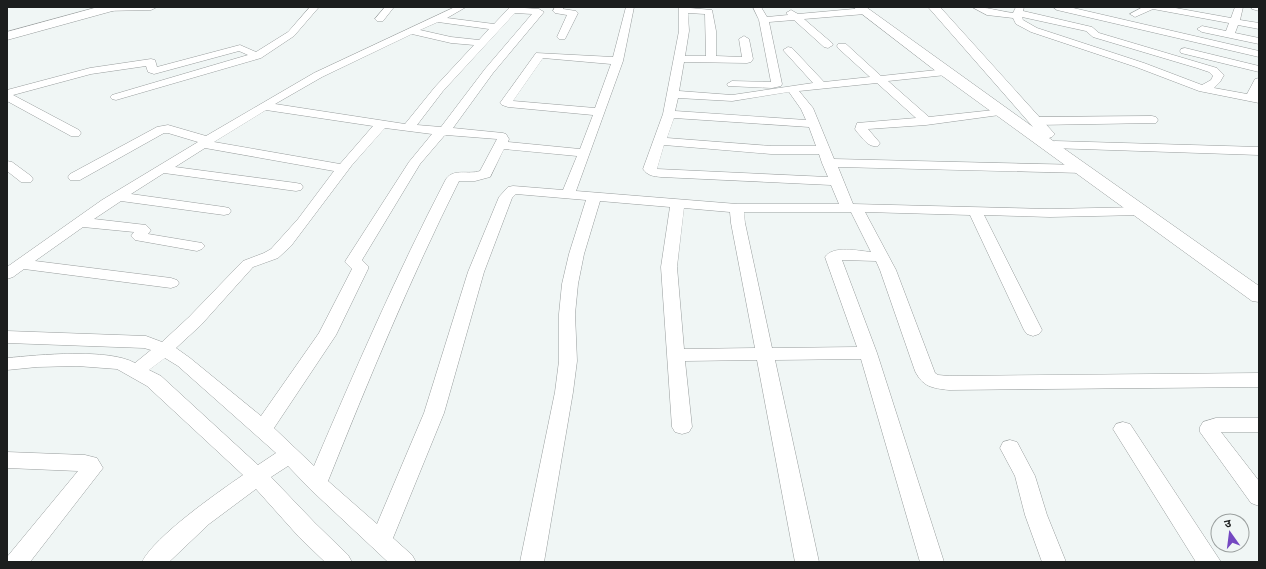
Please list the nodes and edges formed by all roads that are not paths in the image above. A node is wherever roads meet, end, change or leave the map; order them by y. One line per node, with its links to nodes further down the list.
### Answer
1 (151, 7): 15 (street)
2 (315, 7): 43 (street)
3 (390, 7): 25 (street)
4 (462, 7): 26 (street)
5 (559, 7): 35 (street)
6 (630, 7): 46 (street)
7 (757, 7): 27 (street)
8 (787, 7): 22 (street)
9 (934, 7): 67 (street)
10 (976, 7): 20 (street)
11 (1057, 7): 42 (street)
12 (1150, 7): 24 (street)
13 (1155, 7): 21 (street)
14 (1255, 7): 17 (street)
15 (106, 8): 33 (main road)
16 (514, 8): 29 (street); 71 (street)
17 (1259, 8)
18 (683, 9): 44 (street); 45 (street)
19 (862, 9): 22 (street); 50 (street)
20 (1018, 12): 31 (street); 55 (street)
21 (1237, 14): 23 (street); 28 (street); 34 (street)
22 (794, 17): 27 (street); 39 (street)
23 (1259, 17)
24 (1153, 18)
25 (380, 19)
26 (436, 19): 29 (street); 32 (street)
27 (764, 20): 49 (street)
28 (1259, 26)
29 (497, 27): 38 (street)
30 (1191, 27): 34 (street)
31 (1092, 30): 48 (street); 55 (street)
32 (412, 31): 38 (street); 61 (street)
33 (7, 35)
34 (1230, 35): 37 (street)
35 (562, 37)
36 (744, 39): 49 (street)
37 (1259, 42)
38 (482, 43): 70 (street)
39 (828, 45)
40 (842, 46): 51 (street)
41 (788, 50): 53 (street)
42 (1254, 53): 47 (street)
43 (258, 56): 57 (street); 58 (street)
44 (679, 59): 45 (street); 56 (street)
45 (711, 60): 49 (street)
46 (618, 62): 62 (street); 62 (street)
47 (1259, 63)
48 (1259, 69)
49 (732, 72): 59 (street)
50 (946, 72): 51 (street); 63 (street)
51 (879, 80): 53 (street); 66 (street)
52 (1259, 81): 60 (street)
53 (821, 85): 54 (street)
54 (792, 89): 59 (street); 69 (street)
55 (1203, 89): 60 (street)
56 (673, 94): 59 (street); 64 (street)
57 (116, 97)
58 (10, 98): 72 (street)
59 (732, 98)
60 (1255, 100)
61 (264, 106): 68 (street); 74 (street)
62 (600, 112): 80 (street)
63 (1003, 112): 66 (street); 78 (street)
64 (669, 114): 69 (street); 73 (street)
65 (1152, 120): 67 (street)
66 (926, 121): 75 (street)
67 (1036, 121): 78 (street)
68 (382, 124): 70 (street); 83 (street)
69 (813, 124): 77 (street)
70 (408, 128): 71 (street)
71 (442, 131): 76 (street); 118 (street)
72 (75, 133)
73 (659, 141): 77 (street); 88 (street)
74 (206, 142): 83 (street); 84 (street); 86 (street)
75 (874, 143)
76 (500, 145): 80 (street); 123 (street)
77 (823, 150): 81 (street)
78 (1059, 150): 79 (street); 85 (street)
79 (1259, 151)
80 (584, 153): 90 (street)
81 (828, 163): 85 (street); 88 (street)
82 (7, 165): 87 (street)
83 (342, 168): 108 (street)
84 (163, 169): 89 (street); 91 (street)
85 (1083, 169): 98 (street)
86 (75, 177)
87 (26, 179)
88 (836, 181): 95 (street)
89 (296, 187)
90 (568, 194): 92 (street); 125 (street)
91 (118, 196): 96 (street); 99 (street)
92 (594, 196): 93 (street); 130 (street)
93 (678, 203): 94 (street); 111 (street)
94 (737, 208): 95 (street); 110 (street)
95 (852, 208): 97 (street); 101 (street)
96 (224, 211)
97 (975, 211): 98 (street); 106 (street)
98 (1141, 211): 105 (street)
99 (80, 222): 100 (street); 102 (street)
100 (197, 246)
101 (882, 257): 109 (street); 114 (street)
102 (21, 264): 103 (street); 104 (street)
103 (7, 274)
104 (171, 283)
105 (1255, 290)
106 (1033, 330)
107 (7, 337): 108 (street)
108 (165, 349): 113 (street); 118 (street)
109 (868, 353): 110 (street); 132 (street)
110 (765, 354): 111 (street); 131 (street)
111 (676, 355): 116 (street)
112 (7, 364): 113 (street)
113 (136, 371): 122 (street)
114 (1259, 380)
115 (1259, 425): 124 (street)
116 (682, 426)
117 (1123, 429): 134 (street)
118 (262, 430): 120 (street)
119 (1010, 448): 133 (street)
120 (290, 454): 122 (street); 123 (street)
121 (7, 460): 126 (street)
122 (257, 476): 127 (street); 128 (street)
123 (317, 483): 125 (street)
124 (1259, 497)
125 (381, 541): 129 (street)
126 (16, 562)
127 (154, 562)
128 (340, 562)
129 (404, 562)
130 (532, 562)
131 (807, 562)
132 (932, 562)
133 (1054, 562)
134 (1208, 562)

